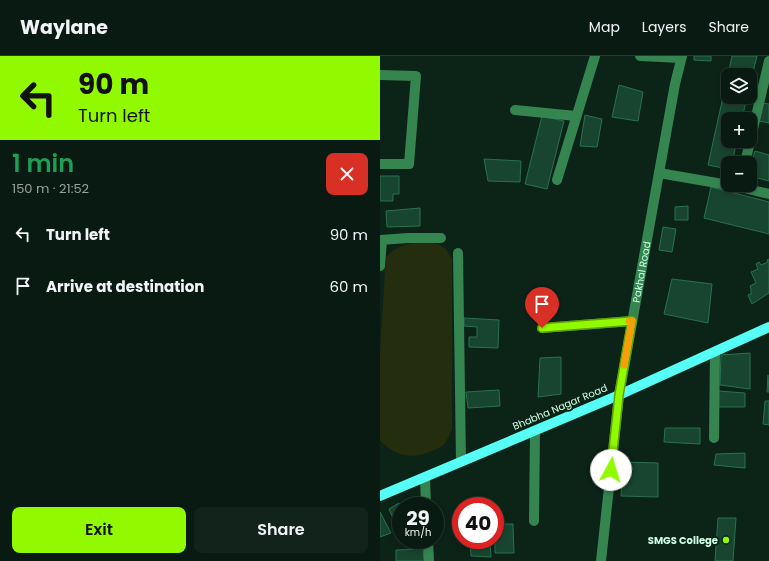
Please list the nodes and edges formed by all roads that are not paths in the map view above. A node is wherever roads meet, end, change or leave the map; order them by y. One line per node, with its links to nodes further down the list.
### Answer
1 (595, 56): 7 (street)
2 (640, 56): 3 (street)
3 (682, 57): 10 (street, Pakhal Road)
4 (769, 61): 8 (street)
5 (380, 75): 9 (street)
6 (515, 110): 7 (street)
7 (576, 116): 11 (street)
8 (748, 156)
9 (380, 164)
10 (659, 173): 12 (street); 19 (street, Pakhal Road)
11 (557, 180)
12 (721, 183)
13 (757, 191): 14 (street)
14 (769, 194)
15 (441, 238): 16 (street)
16 (381, 240): 18 (street)
17 (458, 253): 26 (street)
18 (380, 266)
19 (632, 321): 21 (street); 23 (street, Pakhal Road)
20 (769, 327): 22 (main road, Bhabha Nagar Road)
21 (542, 328)
22 (715, 352): 23 (main road, Bhabha Nagar Road); 25 (street)
23 (619, 395): 24 (main road, Bhabha Nagar Road); 33 (street, Pakhal Road)
24 (535, 431): 26 (main road, Bhabha Nagar Road); 30 (street)
25 (714, 438)
26 (461, 462): 27 (main road, Bhabha Nagar Road)
27 (425, 477): 28 (main road, Bhabha Nagar Road); 29 (street)
28 (380, 496)
29 (426, 497)
30 (534, 521)
31 (428, 549): 32 (street)
32 (429, 561)
33 (601, 561)

